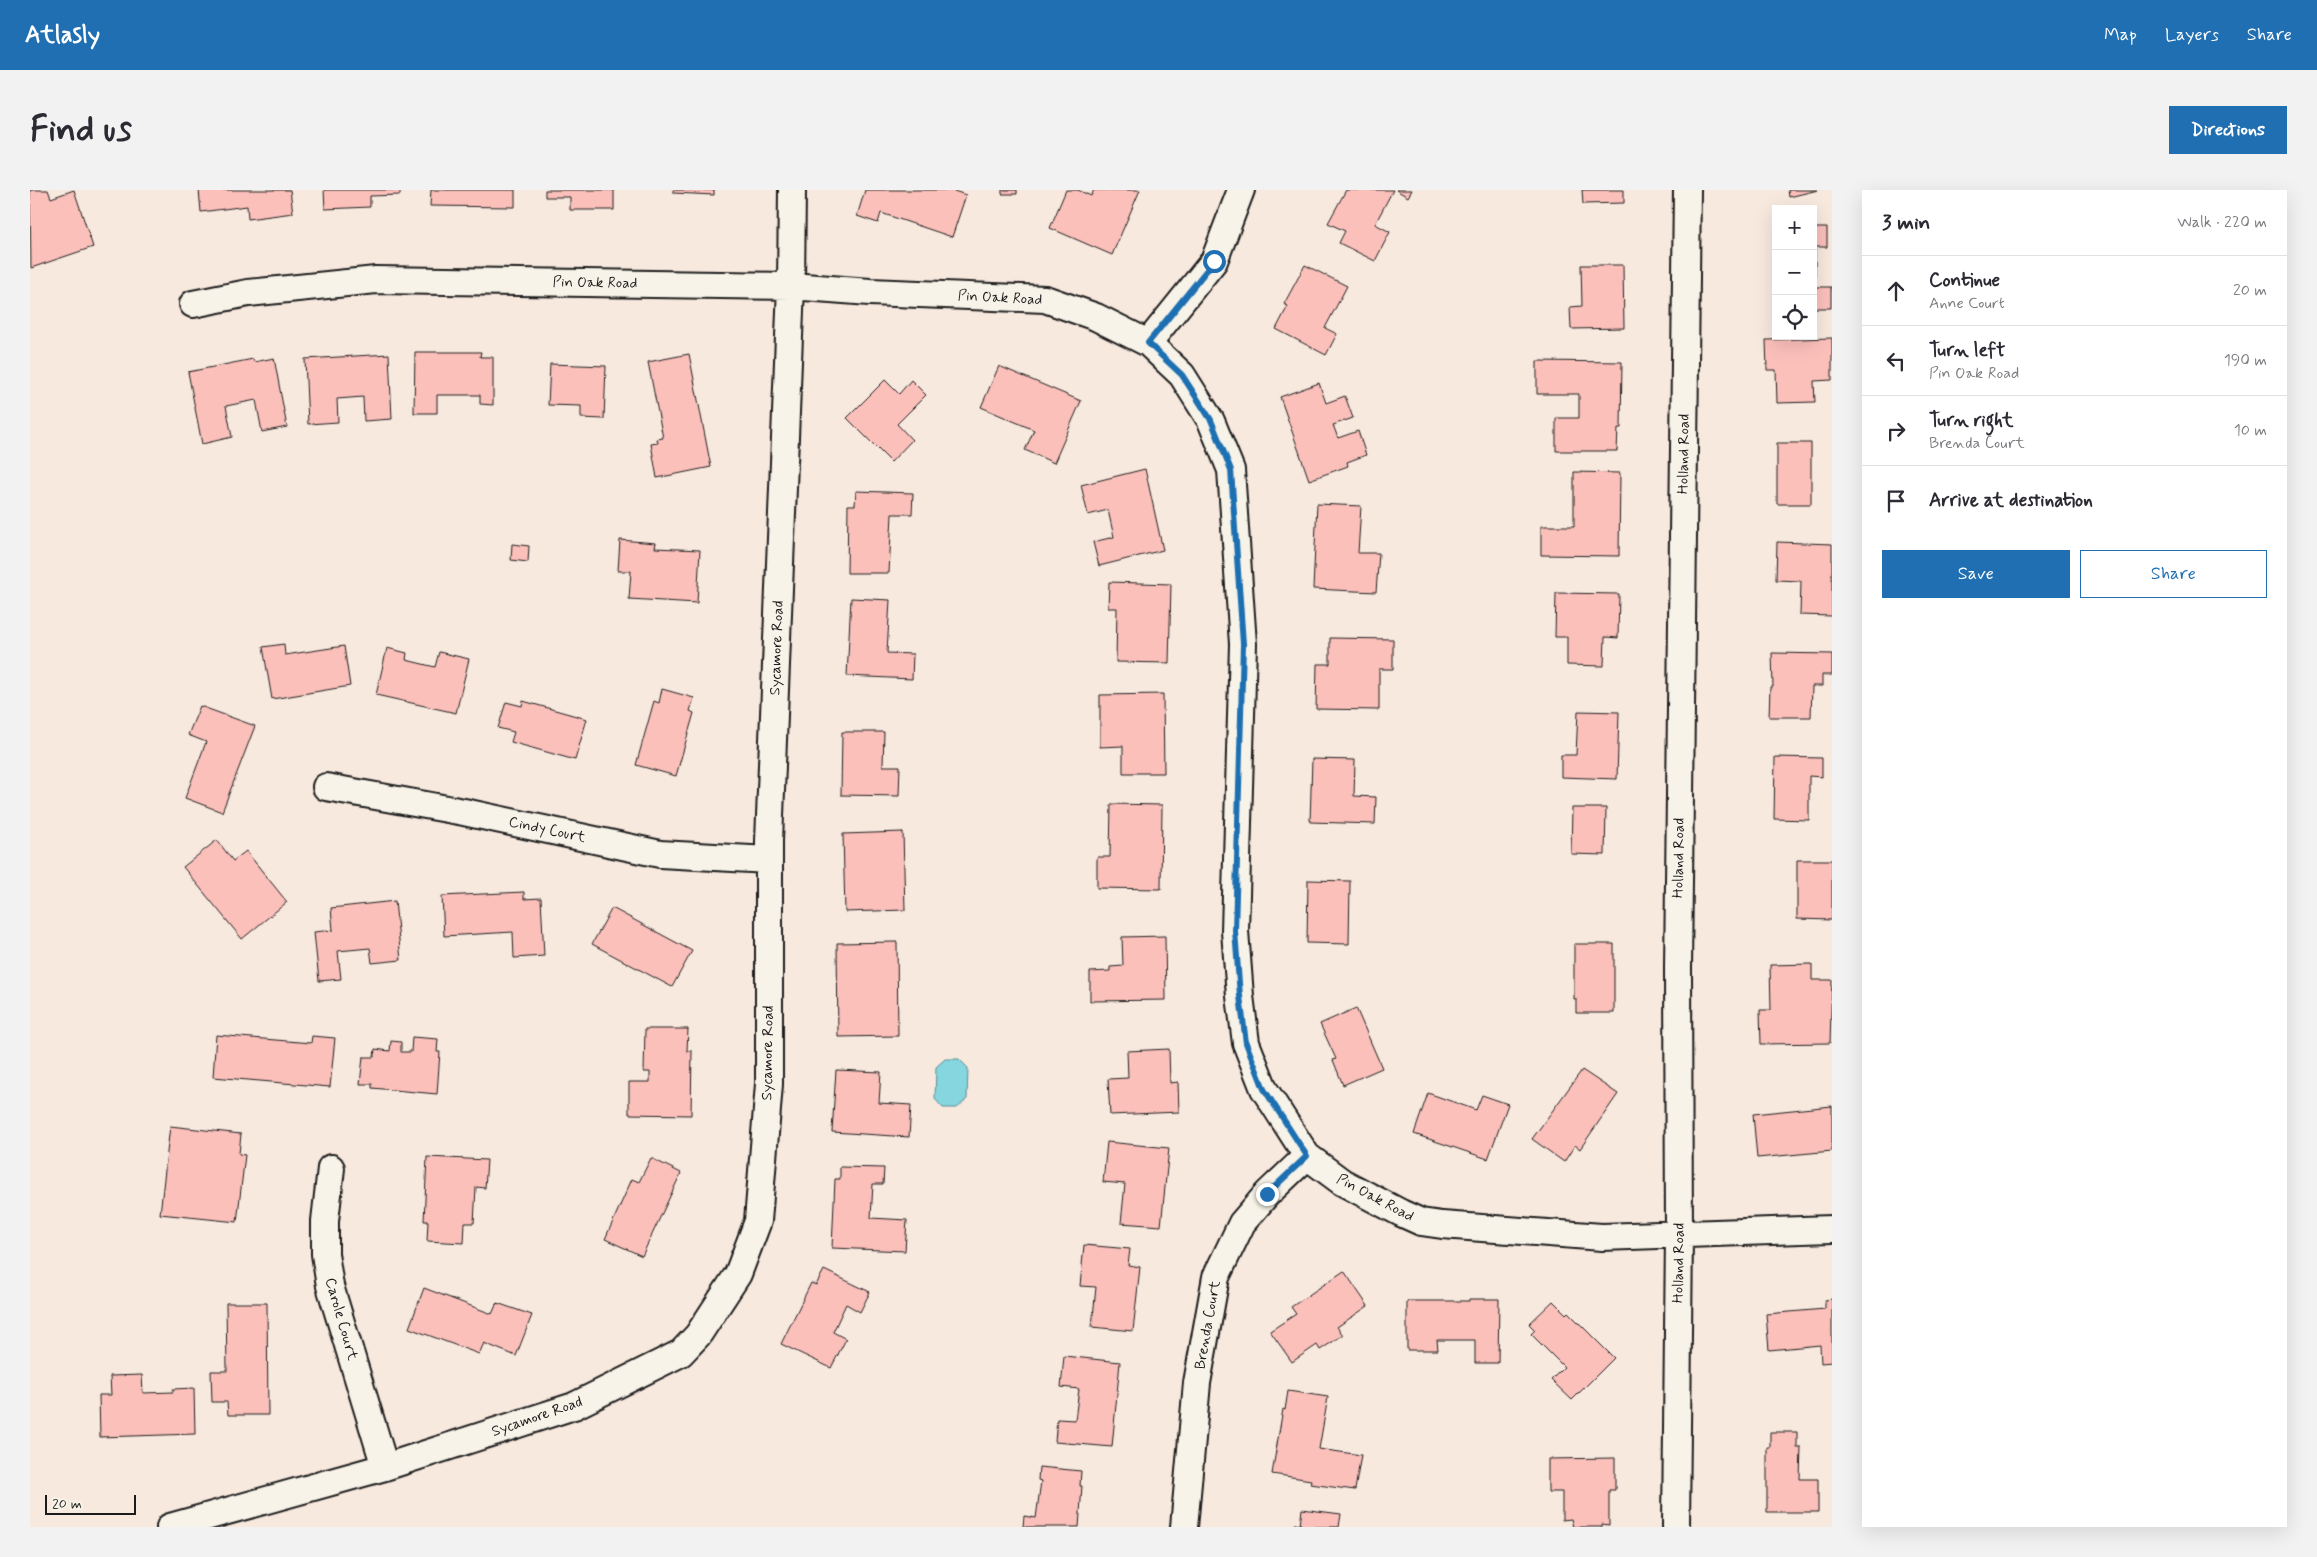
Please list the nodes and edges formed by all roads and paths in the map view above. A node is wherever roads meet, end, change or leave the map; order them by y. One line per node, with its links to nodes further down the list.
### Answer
1 (792, 190): 4 (street, Sycamore Road)
2 (1241, 190): 6 (street)
3 (1687, 190): 12 (street, Holland Road)
4 (791, 286): 5 (street, Pin Oak Road); 6 (street, Pin Oak Road); 8 (street, Sycamore Road)
5 (194, 304)
6 (1148, 343): 9 (street, Pin Oak Road)
7 (326, 787): 8 (street, Cindy Court)
8 (769, 860): 13 (street, Sycamore Road)
9 (1307, 1156): 12 (street, Pin Oak Road); 15 (street, Brenda Court)
10 (331, 1168): 13 (street, Carole Court)
11 (1832, 1229): 12 (street, Pin Oak Road)
12 (1679, 1234): 16 (street, Holland Road)
13 (385, 1467): 14 (street, Sycamore Road)
14 (170, 1527)
15 (1184, 1527)
16 (1676, 1527)

